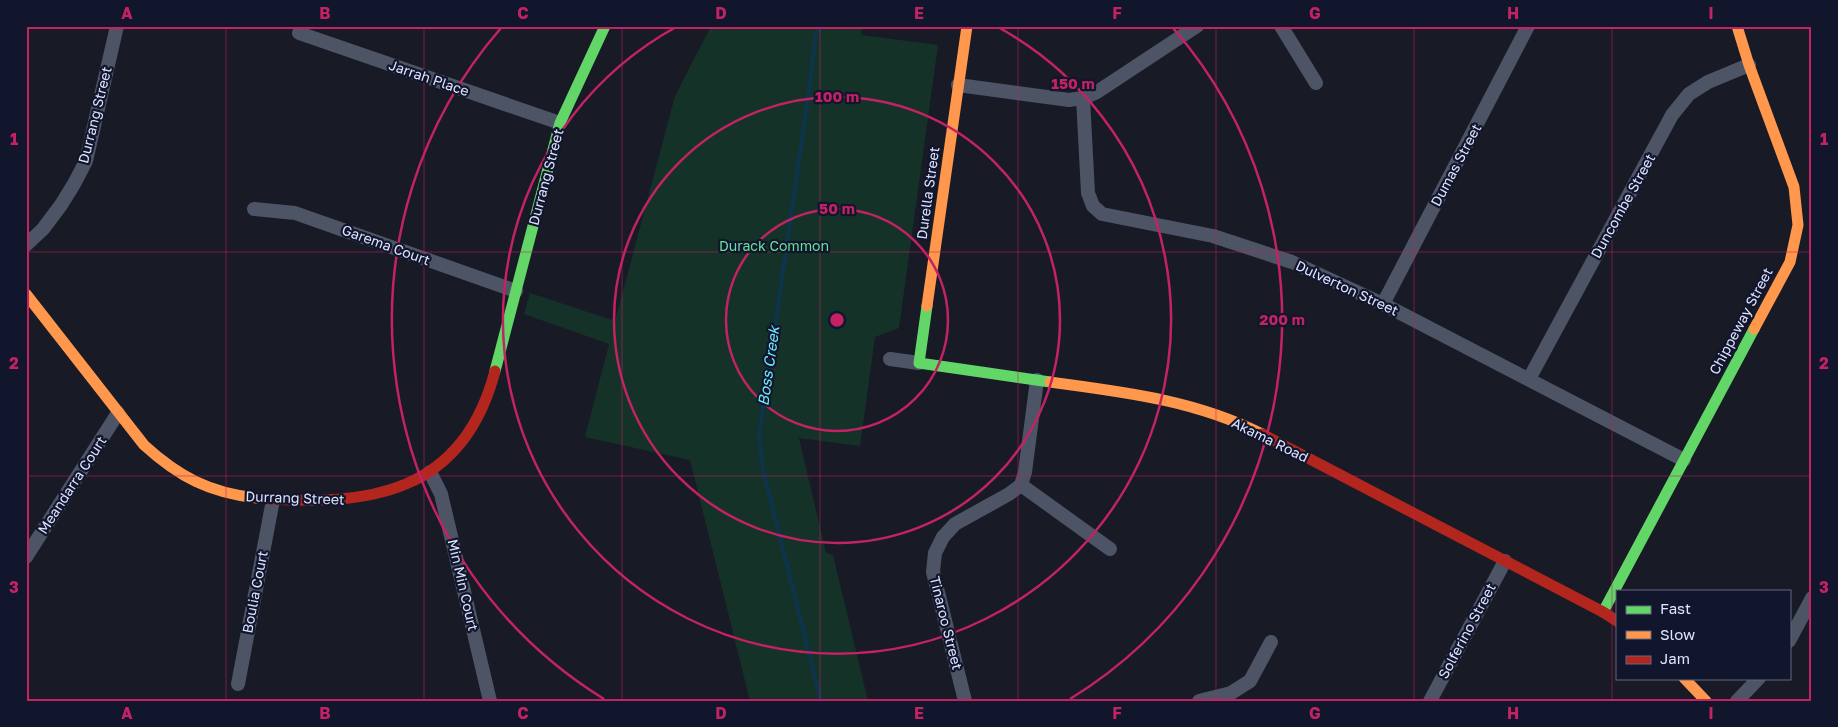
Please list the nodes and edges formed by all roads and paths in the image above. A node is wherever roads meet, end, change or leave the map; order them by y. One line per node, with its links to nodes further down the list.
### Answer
1 (117, 26): 15 (street, Durrang Street)
2 (605, 26): 13 (street, Durrang Street)
3 (967, 26): 11 (street, Durella Street)
4 (1197, 26): 12 (street)
5 (1281, 26): 10 (street)
6 (1528, 26): 18 (street, Dumas Street)
7 (1737, 26): 9 (street, Chippeway Street)
8 (299, 33): 13 (street, Jarrah Place)
9 (1749, 65): 21 (street, Duncombe Street); 24 (street, Chippeway Street)
10 (1316, 83)
11 (958, 85): 12 (street); 20 (street, Durella Street)
12 (1083, 98): 18 (street, Dulverton Street)
13 (560, 123): 16 (street, Durrang Street)
14 (254, 209): 16 (street, Garema Court)
15 (26, 245)
16 (516, 291): 25 (street, Durrang Street)
17 (26, 294): 23 (street, Durrang Street)
18 (1383, 304): 21 (street, Dulverton Street)
19 (890, 359): 20 (street, Akama Road)
20 (919, 364): 22 (street, Akama Road)
21 (1529, 379): 24 (street, Dulverton Street)
22 (1037, 380): 26 (street); 30 (street, Akama Road)
23 (118, 412): 27 (street, Durrang Street); 29 (street, Meandarra Court)
24 (1684, 460): 32 (street, Chippeway Street)
25 (430, 472): 27 (street, Durrang Street); 39 (street, Min Min Court)
26 (1021, 485): 28 (street); 40 (street, Tinaroo Street)
27 (273, 500): 38 (street, Boulia Court)
28 (1110, 549)
29 (26, 557)
30 (1504, 561): 32 (street, Akama Road); 42 (street, Solferino Street)
31 (1811, 600): 34 (street)
32 (1603, 612): 33 (street, Akama Road)
33 (1616, 620)
34 (1790, 639)
35 (1272, 642): 41 (street)
36 (1686, 680): 43 (street)
37 (1756, 680): 44 (street)
38 (238, 684)
39 (490, 701)
40 (965, 701)
41 (1199, 701)
42 (1430, 701)
43 (1706, 701)
44 (1737, 701)

